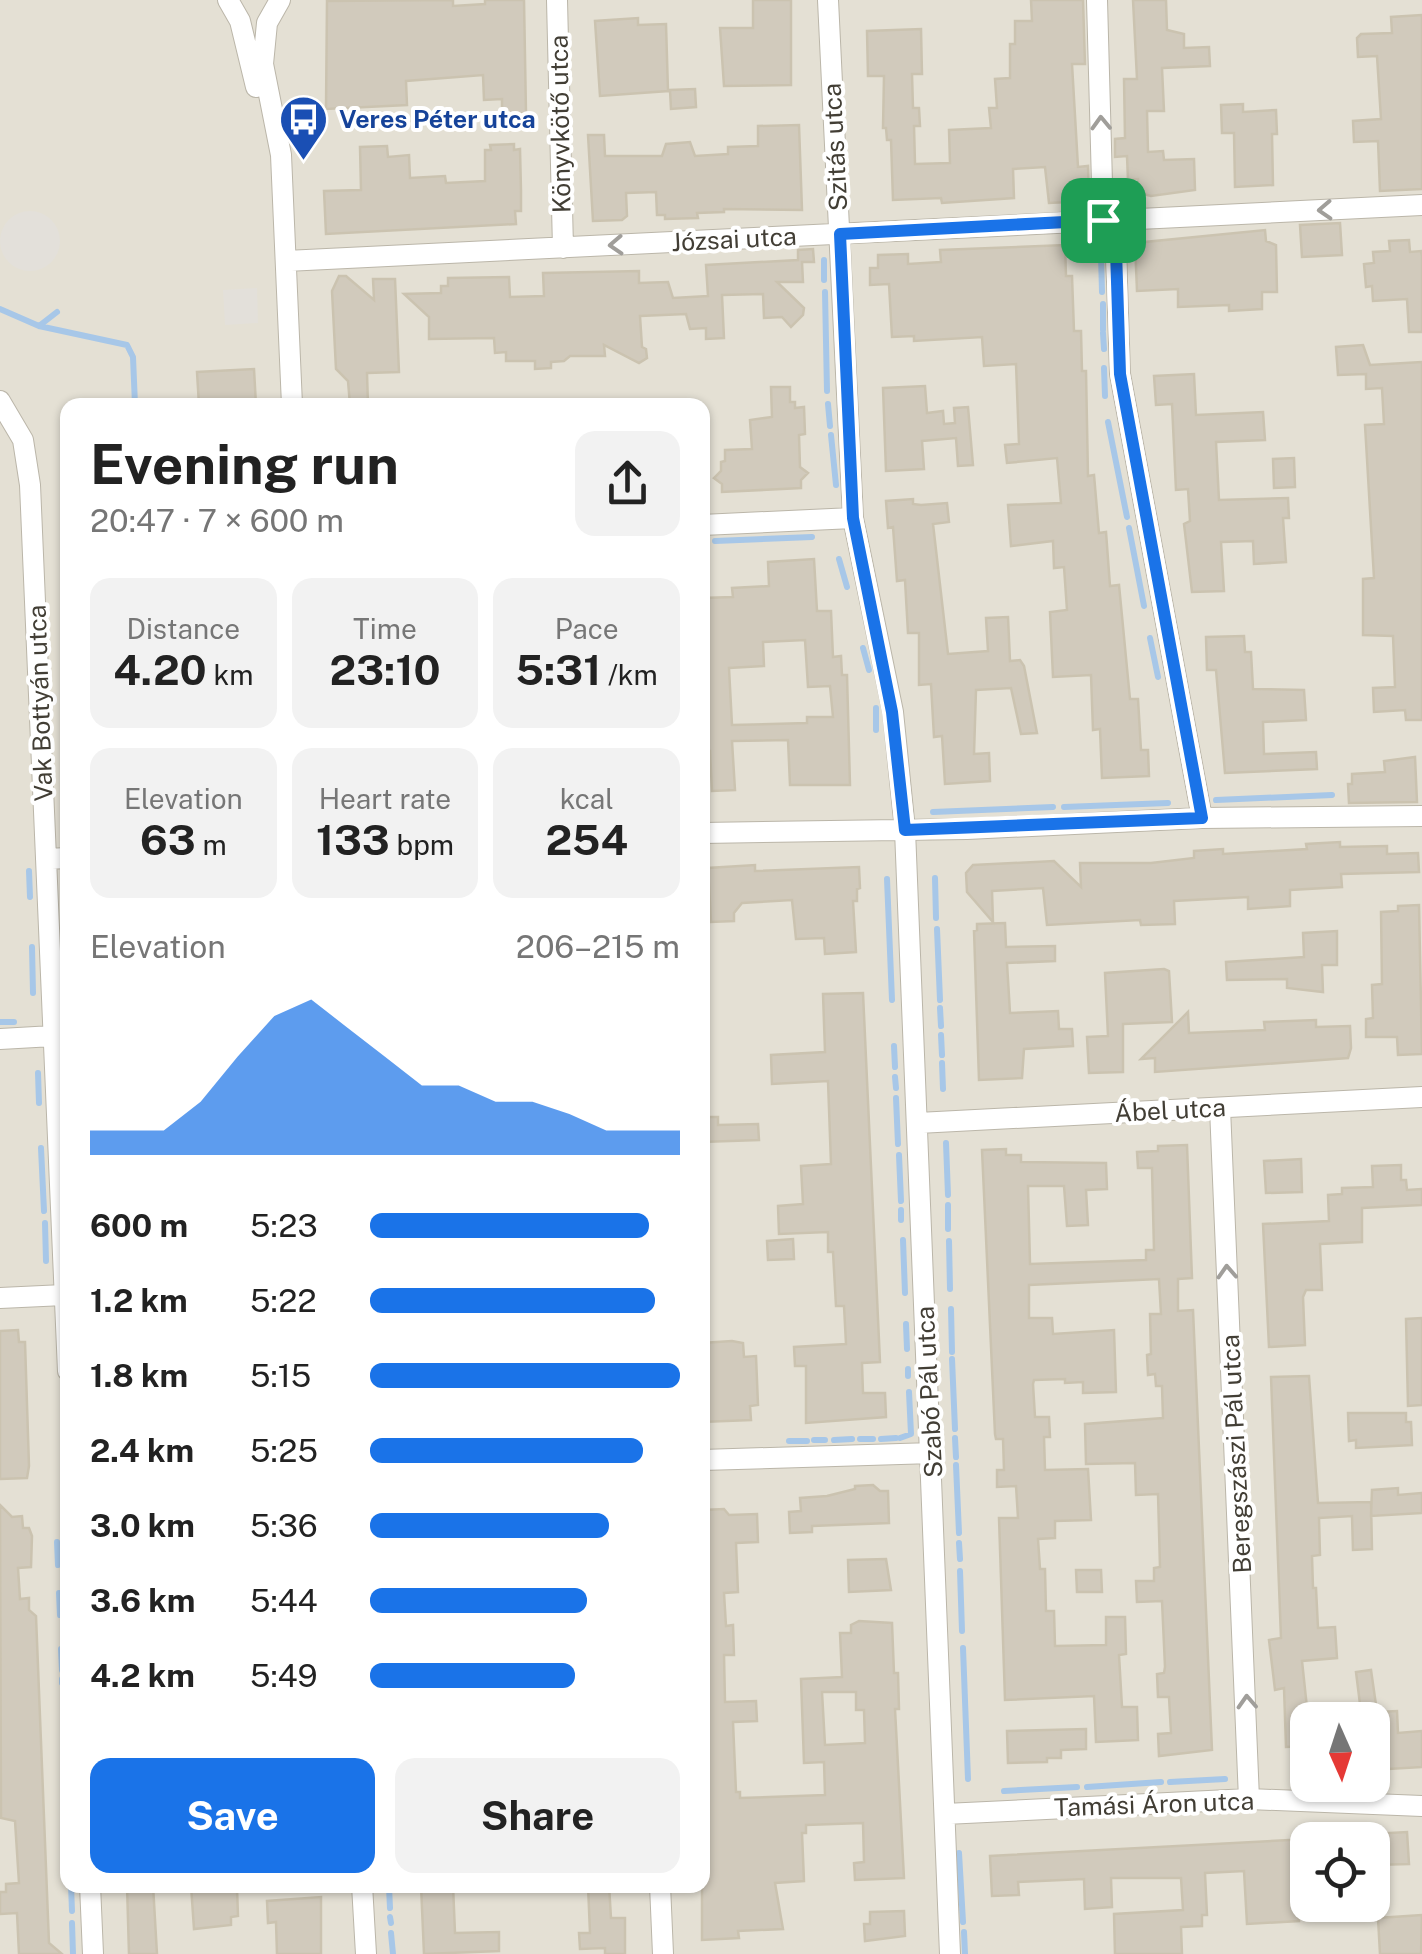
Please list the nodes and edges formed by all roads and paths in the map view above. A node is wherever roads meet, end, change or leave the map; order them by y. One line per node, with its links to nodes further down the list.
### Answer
1 (557, 0): 10 (street, Könyvkötő utca)
2 (828, 0): 9 (street, Szitás utca)
3 (1097, 0): 8 (street, one-way to 3)
4 (228, 3): 5 (street); 6 (street)
5 (277, 3): 6 (street)
6 (272, 120): 11 (street)
7 (1422, 205): 8 (street, Józsai utca, one-way to 8)
8 (1109, 220): 9 (street, Józsai utca); 17 (street)
9 (840, 234): 10 (street, Józsai utca, one-way to 10); 14 (street, Szitás utca)
10 (562, 248): 11 (street, Józsai utca)
11 (286, 262): 12 (street)
12 (292, 398)
13 (0, 401): 20 (street, Vak Bottyán utca)
14 (853, 518): 15 (street); 18 (street, Szitás utca)
15 (710, 524)
16 (1422, 816): 17 (street)
17 (1202, 818): 18 (street)
18 (905, 830): 19 (street); 25 (street, Szabó Pál utca)
19 (710, 834)
20 (57, 858): 21 (street, Vak Bottyán utca)
21 (53, 1036): 22 (street); 26 (street, Vak Bottyán utca)
22 (0, 1038)
23 (1422, 1096): 24 (street, Ábel utca)
24 (1220, 1108): 25 (street, Ábel utca); 31 (street, Beregszászi Pál utca, one-way to 24)
25 (918, 1122): 29 (street, Szabó Pál utca)
26 (60, 1201)
27 (60, 1295): 28 (street)
28 (0, 1298)
29 (932, 1453): 30 (street); 33 (street, Szabó Pál utca)
30 (710, 1460)
31 (1250, 1800): 32 (street, Tamási Áron utca); 33 (street, Tamási Áron utca)
32 (1422, 1806)
33 (945, 1814): 40 (street, Szabó Pál utca)
34 (90, 1893): 37 (street)
35 (362, 1893): 38 (street)
36 (660, 1893): 39 (street)
37 (93, 1954)
38 (366, 1954)
39 (663, 1954)
40 (950, 1954)

